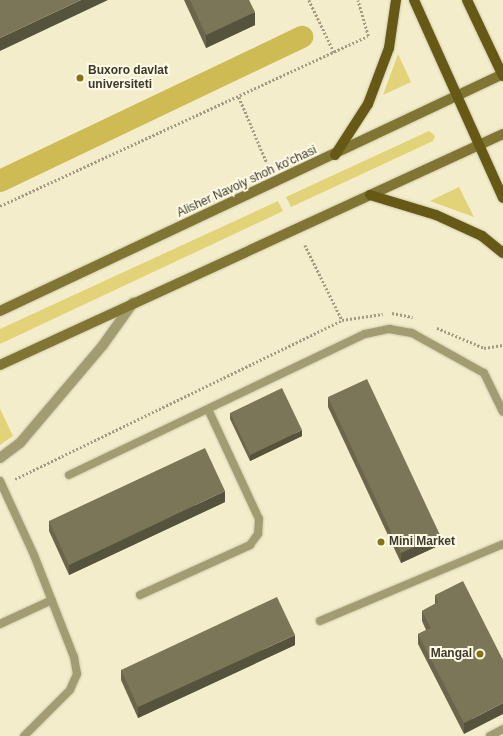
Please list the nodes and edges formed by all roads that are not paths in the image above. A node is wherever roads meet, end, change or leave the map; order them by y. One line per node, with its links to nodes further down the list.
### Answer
1 (396, 0): 8 (main road)
2 (414, 0): 5 (main road)
3 (467, 0): 4 (main road)
4 (503, 75): 5 (main road, Alisher Navoiy shoh ko'chasi)
5 (457, 96): 7 (main road); 8 (main road, Alisher Navoiy shoh ko'chasi)
6 (503, 134): 7 (main road)
7 (479, 146): 9 (main road); 10 (main road)
8 (335, 155): 13 (main road, Alisher Navoiy shoh ko'chasi)
9 (370, 195): 11 (main road); 12 (main road)
10 (503, 198)
11 (503, 253)
12 (133, 303): 14 (main road); 17 (street)
13 (0, 311)
14 (0, 365)
15 (208, 409): 16 (lane); 18 (lane); 21 (lane)
16 (503, 412)
17 (0, 458)
18 (69, 475)
19 (1, 483): 22 (lane)
20 (503, 544): 23 (lane)
21 (140, 595)
22 (52, 600): 24 (lane); 26 (lane)
23 (320, 621)
24 (0, 624)
25 (503, 729): 27 (lane)
26 (24, 736)
27 (490, 736)

